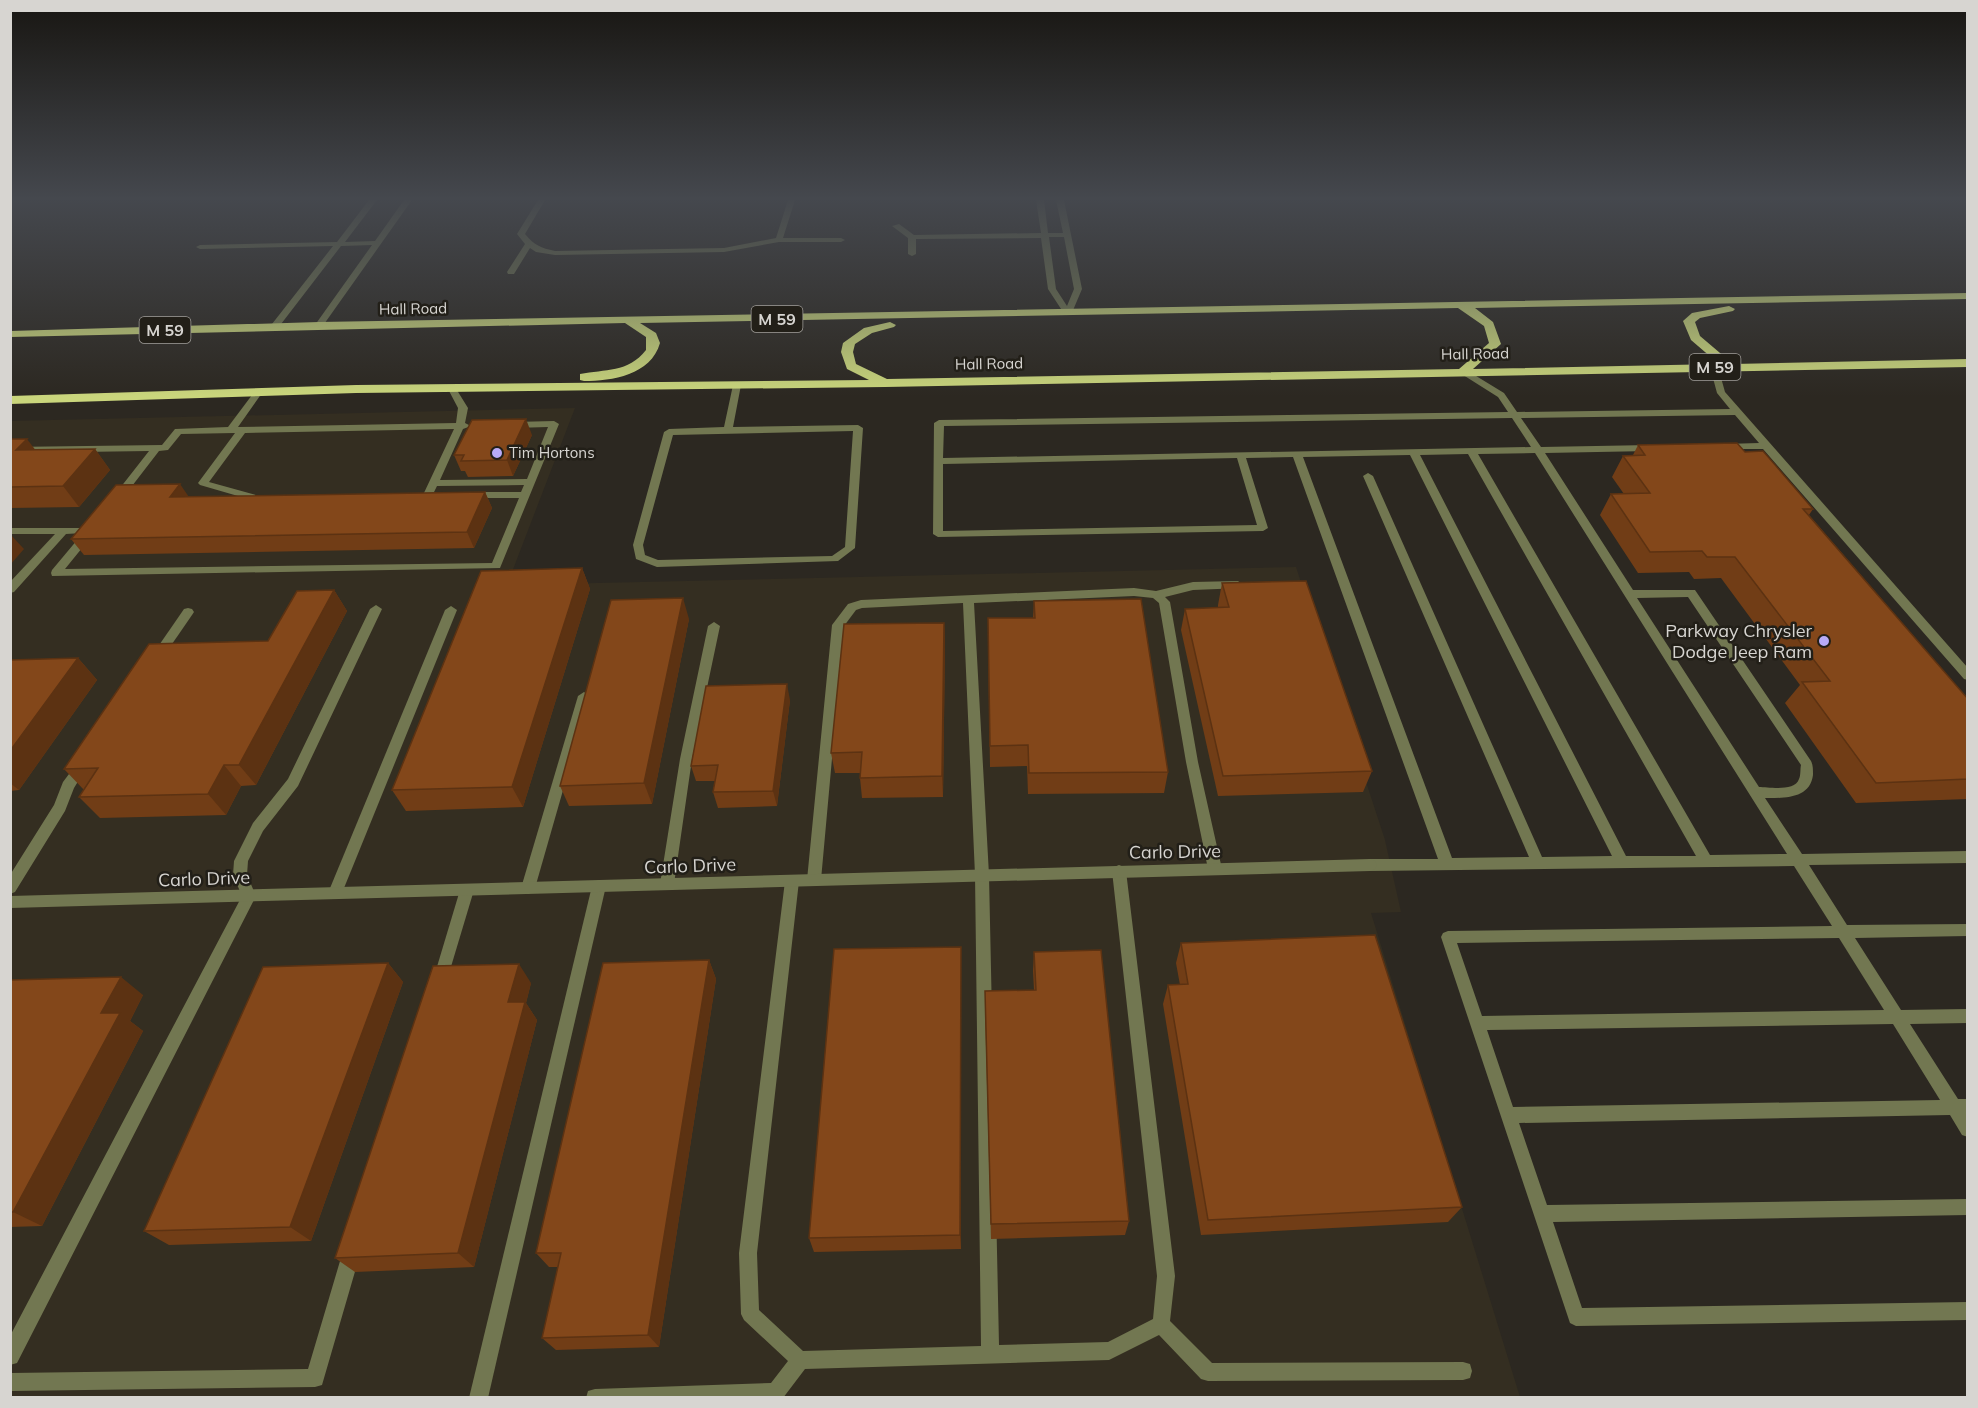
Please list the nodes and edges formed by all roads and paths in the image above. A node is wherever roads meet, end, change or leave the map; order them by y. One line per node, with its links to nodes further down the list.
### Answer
1 (322, 266): 12 (street)
2 (363, 266): 13 (street)
3 (515, 266): 6 (street)
4 (1049, 266): 10 (street)
5 (1073, 266): 10 (street)
6 (511, 272)
7 (1968, 296): 8 (highway, Hall Road / M 59)
8 (1929, 297): 9 (highway, Hall Road / M 59); 17 (highway)
9 (1457, 304): 10 (highway, Hall Road / M 59); 18 (highway)
10 (1068, 313): 11 (highway, Hall Road / M 59); 19 (highway)
11 (624, 321): 13 (highway, Hall Road / M 59); 21 (highway)
12 (275, 326): 13 (highway, Hall Road / M 59); 14 (highway, Hall Road / M 59)
13 (319, 326)
14 (10, 334)
15 (1968, 363): 17 (highway, Hall Road / M 59)
16 (1714, 367): 17 (highway, Hall Road / M 59); 18 (highway, Hall Road / M 59); 25 (street)
17 (1731, 367)
18 (1463, 370): 19 (highway, Hall Road / M 59); 26 (street)
19 (885, 383): 20 (highway, Hall Road / M 59)
20 (736, 385): 22 (highway, Hall Road / M 59); 31 (street)
21 (356, 390): 22 (highway, Hall Road / M 59); 23 (highway, Hall Road / M 59)
22 (452, 390): 28 (street)
23 (258, 393): 24 (highway, Hall Road / M 59); 30 (street)
24 (10, 400)
25 (1736, 412): 26 (street); 32 (street)
26 (1516, 415): 37 (street); 42 (street)
27 (507, 425): 44 (street)
28 (460, 426): 29 (street); 30 (street); 45 (street)
29 (472, 426)
30 (237, 430): 34 (street); 49 (street)
31 (728, 430): 31 (street)
32 (1767, 446): 33 (street); 65 (street)
33 (1710, 447)
34 (156, 448): 36 (street); 50 (street)
35 (1664, 448): 37 (street)
36 (10, 450)
37 (1539, 450): 38 (street); 57 (street)
38 (1472, 452): 39 (street); 71 (street)
39 (1414, 453): 40 (street); 73 (street)
40 (1297, 455): 41 (street); 74 (street)
41 (1240, 456): 42 (street); 42 (street)
42 (939, 461)
43 (1368, 476): 72 (street)
44 (530, 482): 45 (street); 47 (street)
45 (434, 483): 46 (street)
46 (428, 495): 47 (street); 48 (street)
47 (525, 495): 53 (street)
48 (417, 496)
49 (266, 498)
50 (113, 503)
51 (98, 521): 53 (street)
52 (64, 530): 53 (street); 54 (street); 56 (street)
53 (91, 530)
54 (10, 531)
55 (1248, 585): 58 (street)
56 (10, 589)
57 (1629, 594): 68 (street); 68 (street)
58 (1156, 595): 59 (street); 75 (street)
59 (968, 599): 77 (street); 78 (street)
60 (376, 609): 86 (street)
61 (451, 610): 85 (street)
62 (188, 612): 64 (street)
63 (714, 626): 80 (street)
64 (148, 670)
65 (1968, 676)
66 (587, 686): 83 (street)
67 (88, 757): 82 (street)
68 (1755, 792): 70 (street)
69 (1968, 857): 70 (street, Carlo Drive)
70 (1798, 860): 71 (street, Carlo Drive); 89 (street)
71 (1706, 861): 73 (street, Carlo Drive)
72 (1538, 862): 73 (street, Carlo Drive); 74 (street, Carlo Drive)
73 (1622, 862)
74 (1447, 864): 75 (street, Carlo Drive)
75 (1215, 869): 76 (street, Carlo Drive)
76 (1119, 871): 77 (street, Carlo Drive); 101 (street)
77 (982, 875): 78 (street, Carlo Drive); 102 (street)
78 (814, 880): 79 (street, Carlo Drive)
79 (792, 881): 80 (street, Carlo Drive); 104 (street)
80 (667, 884): 81 (street, Carlo Drive)
81 (599, 886): 83 (street, Carlo Drive); 107 (street)
82 (10, 888)
83 (528, 888): 84 (street, Carlo Drive)
84 (467, 890): 85 (street, Carlo Drive); 90 (street)
85 (335, 893): 86 (street, Carlo Drive)
86 (249, 896): 87 (street, Carlo Drive); 103 (street)
87 (10, 902)
88 (1968, 930): 89 (street)
89 (1844, 933): 92 (street); 93 (street)
90 (436, 991)
91 (1968, 1016): 92 (street)
92 (1898, 1018): 93 (street); 94 (street)
93 (1476, 1023): 95 (street)
94 (1961, 1107): 95 (street); 96 (street)
95 (1508, 1115): 98 (street)
96 (1968, 1129)
97 (1968, 1208): 98 (street)
98 (1541, 1214): 100 (street)
99 (357, 1237): 106 (street)
100 (1968, 1311)
101 (1161, 1324): 102 (street); 105 (street)
102 (990, 1354): 104 (street)
103 (10, 1356)
104 (800, 1360): 108 (street)
105 (1463, 1371)
106 (10, 1382)
107 (478, 1398)
108 (595, 1398)

